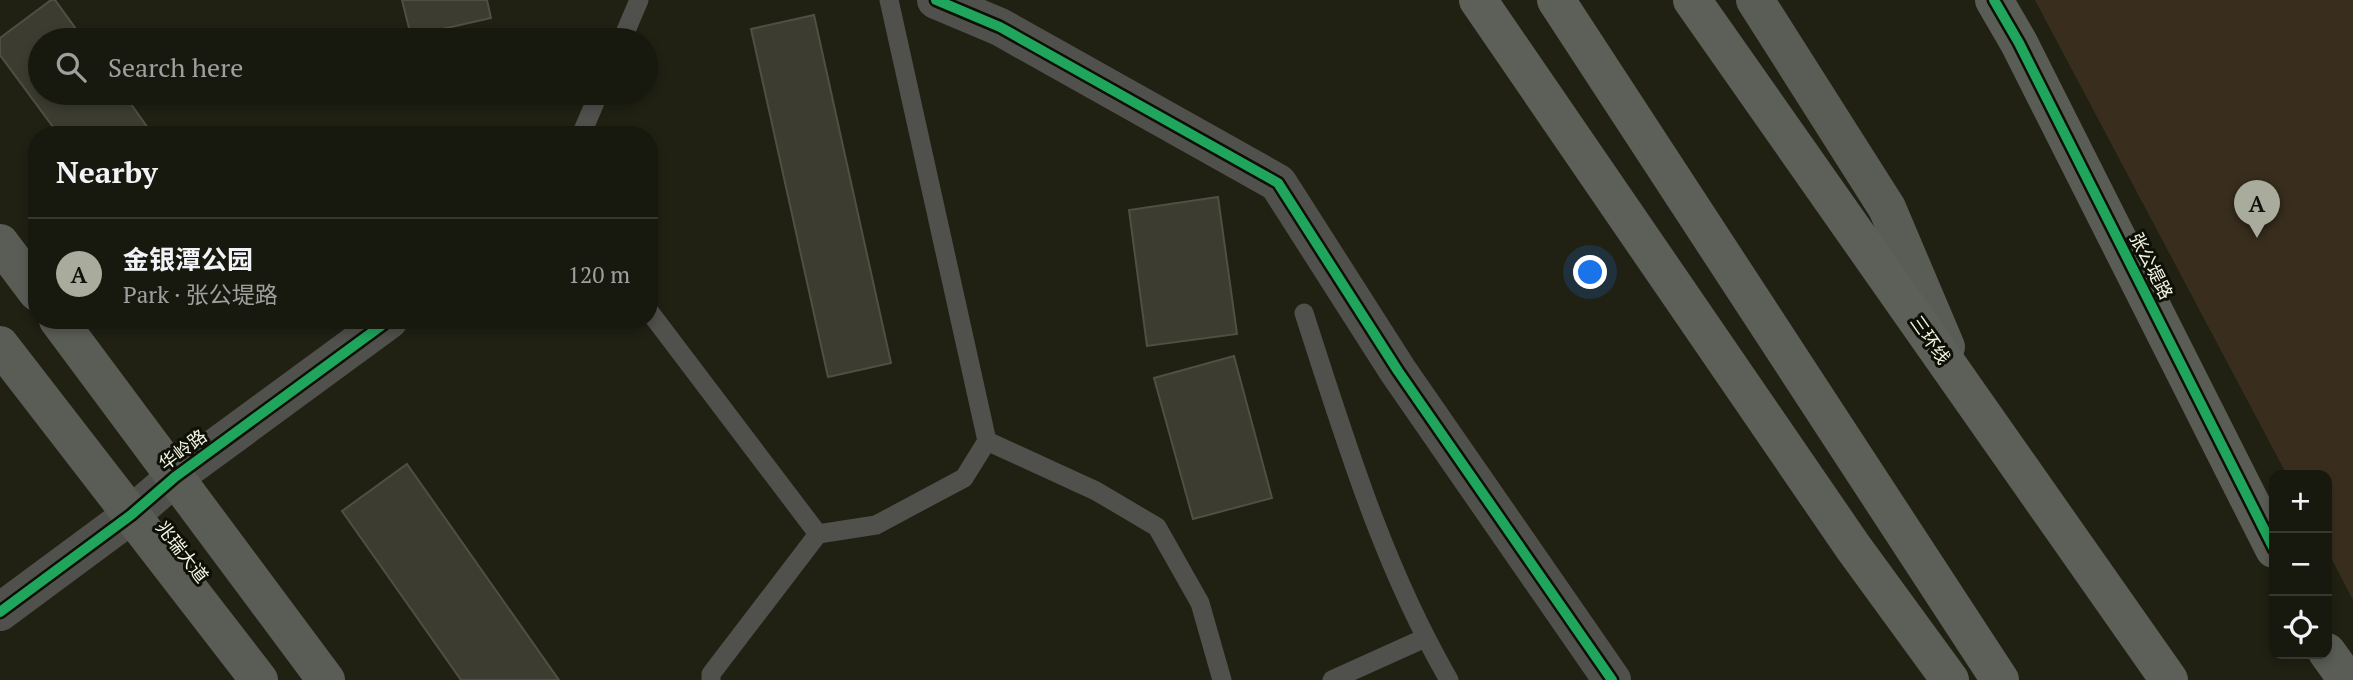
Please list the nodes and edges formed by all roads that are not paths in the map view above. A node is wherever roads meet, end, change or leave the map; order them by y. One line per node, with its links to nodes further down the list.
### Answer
1 (639, 0): 10 (lane)
2 (889, 0): 21 (lane)
3 (936, 0): 35 (street)
4 (1466, 0): 9 (highway)
5 (1556, 0): 37 (highway)
6 (1692, 0): 20 (highway, 三环线)
7 (1755, 0): 20 (street)
8 (1994, 0): 25 (street, 张公堤路)
9 (1487, 13): 36 (highway)
10 (627, 28)
11 (594, 105): 12 (lane)
12 (585, 126)
13 (0, 243): 14 (street)
14 (28, 280)
15 (1304, 313): 27 (lane)
16 (658, 322): 24 (lane)
17 (65, 329): 22 (street)
18 (377, 329): 22 (street, 华岭路)
19 (0, 345): 23 (street, 兆瑞大道)
20 (1963, 388): 38 (highway, 三环线)
21 (987, 441): 24 (lane); 32 (lane)
22 (175, 477): 23 (street, 华岭路); 30 (street)
23 (131, 515): 26 (street, 华岭路); 29 (street, 兆瑞大道)
24 (818, 534): 31 (lane)
25 (2269, 539)
26 (0, 612)
27 (1425, 638): 33 (lane); 34 (lane)
28 (2332, 659): 39 (street)
29 (259, 680)
30 (326, 680)
31 (711, 680)
32 (1222, 680)
33 (1332, 680)
34 (1449, 680)
35 (1612, 680)
36 (1950, 680)
37 (2000, 680)
38 (2168, 680)
39 (2347, 680)

